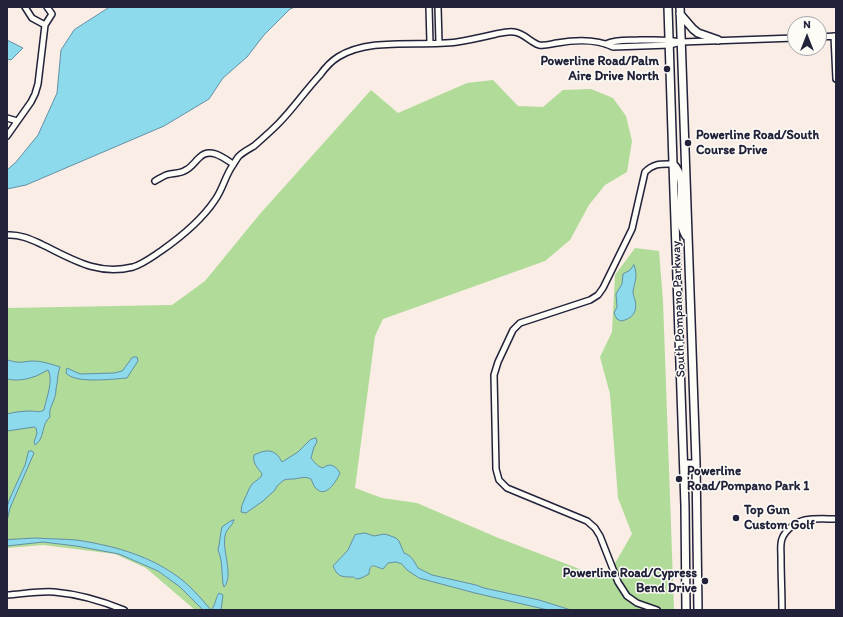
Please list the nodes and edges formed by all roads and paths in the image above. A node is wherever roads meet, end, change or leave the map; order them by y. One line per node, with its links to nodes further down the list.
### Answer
1 (25, 7): 7 (street)
2 (47, 7): 7 (street)
3 (429, 7): 12 (street)
4 (438, 7): 13 (street)
5 (668, 7): 14 (main road, South Pompano Parkway)
6 (680, 10): 10 (main road); 11 (main road, South Pompano Parkway)
7 (45, 25): 17 (street)
8 (835, 36): 15 (street)
9 (787, 38): 10 (street)
10 (718, 40): 11 (street)
11 (681, 42): 14 (street); 23 (main road, South Pompano Parkway)
12 (430, 43): 13 (street); 19 (street)
13 (439, 43): 14 (street)
14 (670, 43): 20 (main road, South Pompano Parkway)
15 (836, 79)
16 (7, 118): 17 (street)
17 (17, 122): 18 (street)
18 (7, 136)
19 (233, 164): 21 (street); 22 (street)
20 (673, 164): 23 (main road); 24 (main road, South Pompano Parkway); 29 (street)
21 (155, 181)
22 (7, 234)
23 (688, 240): 25 (main road, South Pompano Parkway)
24 (683, 462): 25 (street); 30 (main road, South Pompano Parkway)
25 (696, 463): 31 (main road, South Pompano Parkway)
26 (836, 520): 32 (street)
27 (7, 595): 28 (street)
28 (124, 610)
29 (657, 610)
30 (686, 610)
31 (698, 610)
32 (782, 610)

